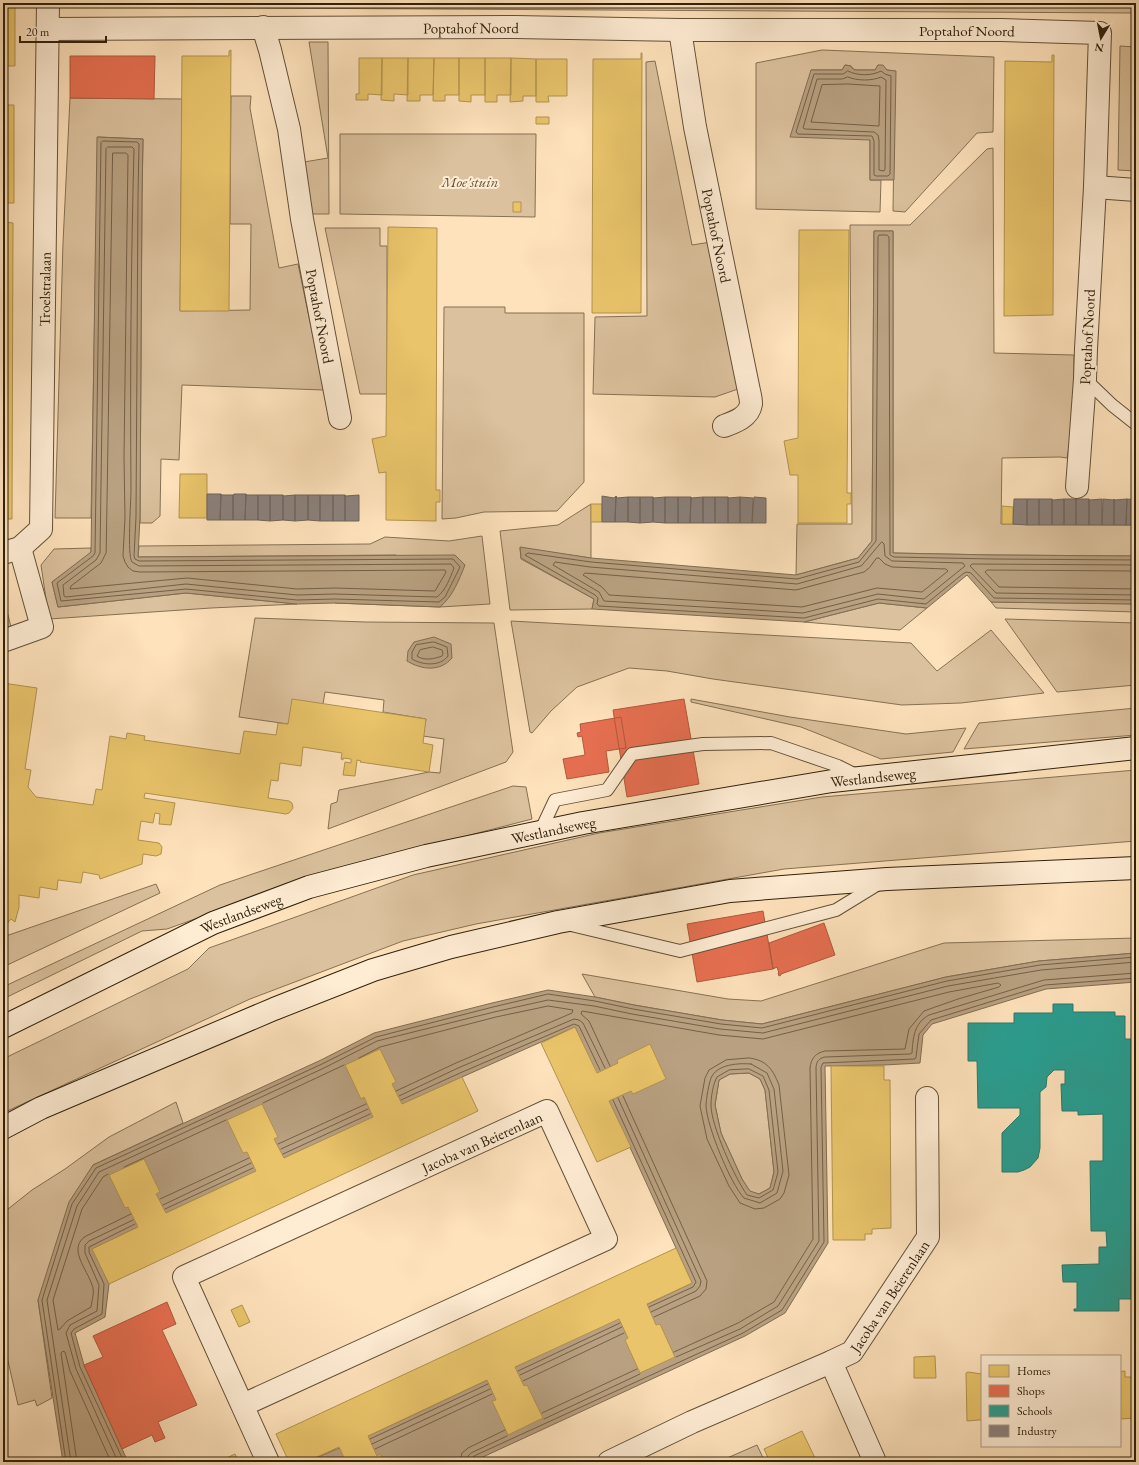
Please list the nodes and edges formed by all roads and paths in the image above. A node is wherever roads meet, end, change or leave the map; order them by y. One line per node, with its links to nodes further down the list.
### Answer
1 (48, 3): 3 (street, Troelstralaan)
2 (263, 27): 3 (street, Poptahof Noord); 4 (street, Poptahof Noord); 8 (street, Poptahof Noord)
3 (48, 29): 12 (street, Troelstralaan)
4 (680, 30): 5 (street, Poptahof Noord); 10 (street, Poptahof Noord)
5 (1095, 187): 6 (street); 7 (street, Poptahof Noord)
6 (1136, 190)
7 (1085, 379): 9 (lane); 11 (street, Poptahof Noord)
8 (340, 418)
9 (1136, 424)
10 (724, 426)
11 (1077, 487)
12 (12, 551): 13 (street)
13 (3, 641)
14 (1136, 748): 15 (street, Westlandseweg)
15 (861, 778): 16 (street, Westlandseweg); 16 (lane)
16 (540, 832): 20 (street, Westlandseweg)
17 (1136, 868): 18 (street)
18 (887, 879): 19 (street); 19 (lane)
19 (558, 922): 22 (street)
20 (3, 1027)
21 (927, 1098): 23 (street, Jacoba van Beierenlaan)
22 (3, 1128)
23 (831, 1362): 26 (street, Jacoba van Beierenlaan); 27 (street, Jacoba van Beierenlaan)
24 (243, 1405): 24 (street, Jacoba van Beierenlaan); 25 (street, Jacoba van Beierenlaan)
25 (268, 1462)
26 (609, 1462)
27 (875, 1462)

